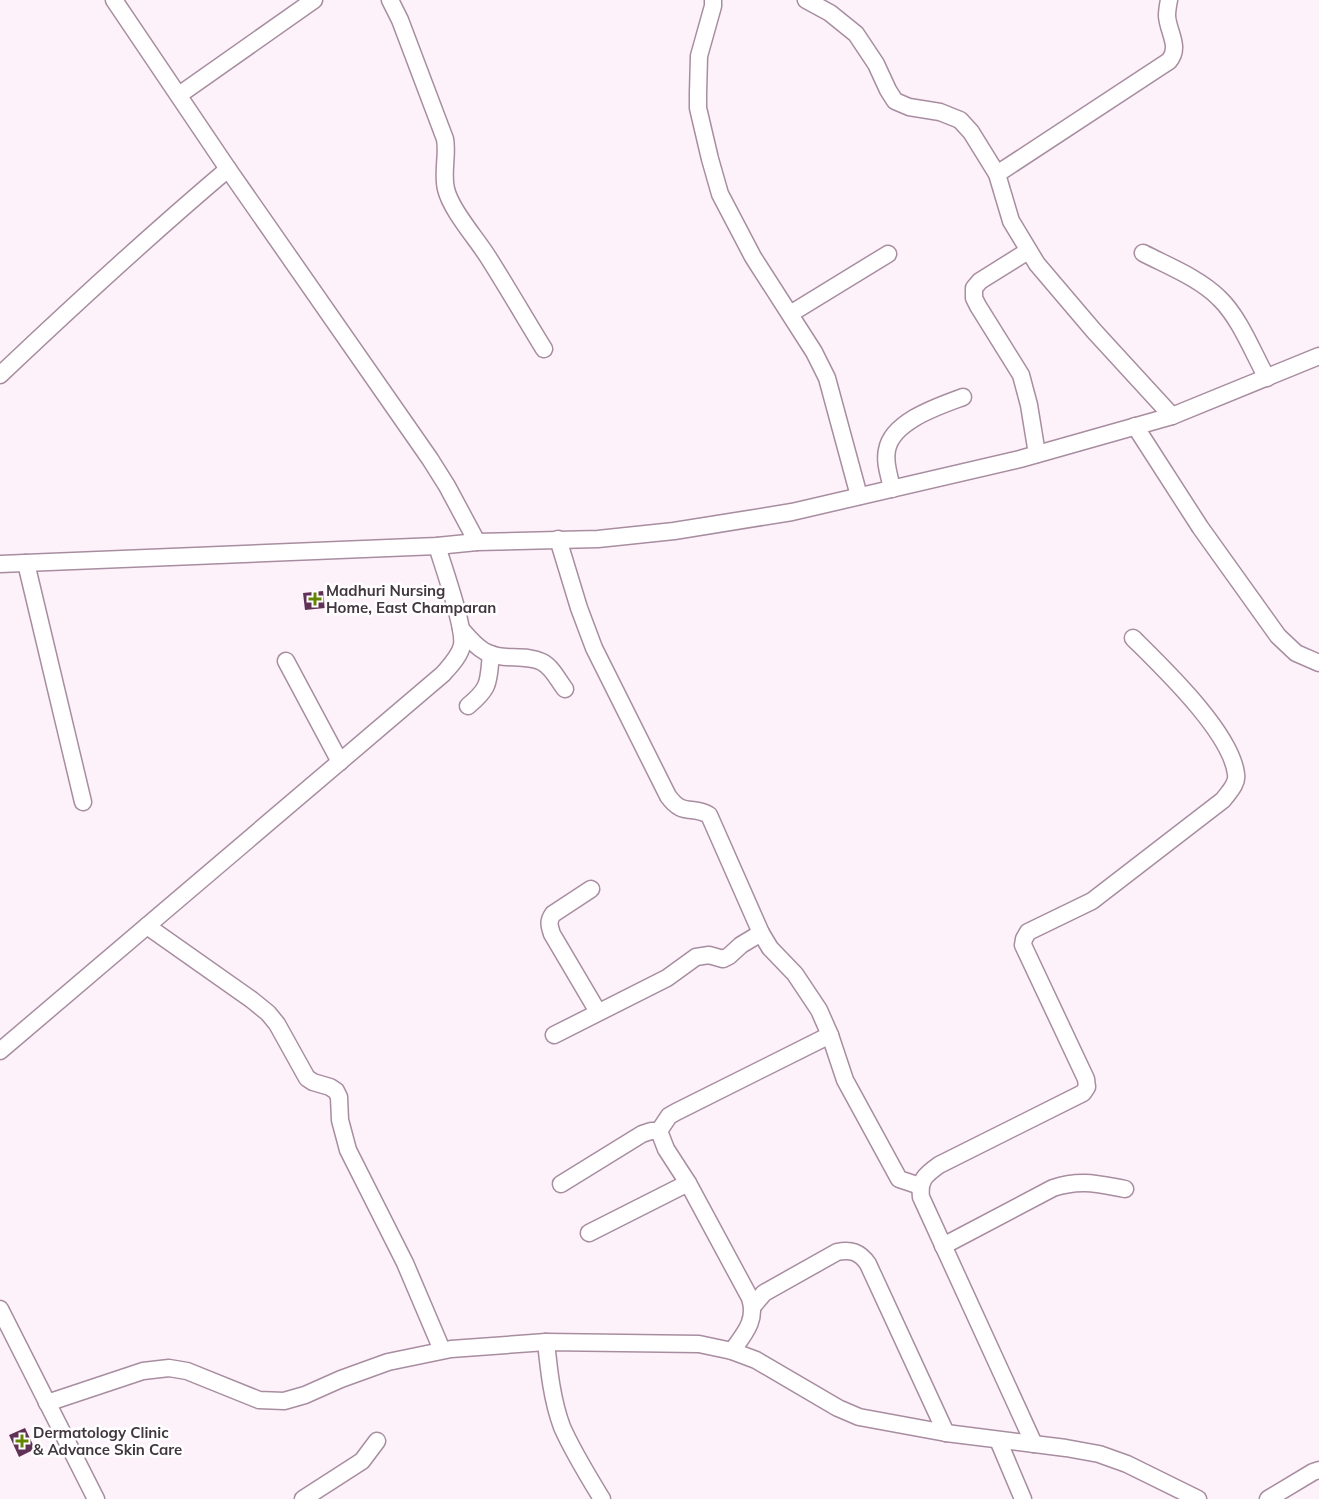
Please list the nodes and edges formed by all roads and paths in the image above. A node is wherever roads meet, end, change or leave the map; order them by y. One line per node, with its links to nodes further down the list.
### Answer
1 (114, 0): 7 (street)
2 (314, 0): 7 (street)
3 (390, 0): 14 (street)
4 (713, 0): 13 (street)
5 (806, 0): 9 (street)
6 (1170, 0): 9 (street)
7 (179, 95): 8 (street)
8 (228, 169): 16 (street); 25 (street)
9 (997, 174): 10 (street)
10 (1028, 251): 19 (street); 21 (street)
11 (1143, 253): 17 (street)
12 (888, 254): 13 (street)
13 (790, 314): 23 (street)
14 (544, 349)
15 (1319, 356): 17 (street)
16 (0, 375)
17 (1267, 378): 19 (street)
18 (963, 397): 22 (street)
19 (1172, 416): 20 (street)
20 (1136, 426): 21 (street); 33 (street)
21 (1037, 454): 22 (street)
22 (892, 489): 23 (street)
23 (859, 496): 24 (street)
24 (558, 540): 25 (street); 40 (street)
25 (477, 542): 26 (street)
26 (437, 546): 27 (street); 29 (street)
27 (26, 563): 28 (street); 37 (street)
28 (0, 564)
29 (461, 629): 31 (street); 36 (street)
30 (1133, 638): 48 (street)
31 (491, 654): 34 (street); 35 (street)
32 (286, 661): 36 (street)
33 (1319, 664)
34 (564, 689)
35 (468, 706)
36 (340, 762): 39 (street)
37 (83, 802)
38 (591, 888): 41 (street)
39 (147, 926): 44 (street); 55 (street)
40 (761, 933): 41 (street); 43 (street)
41 (598, 1012): 42 (street)
42 (554, 1035)
43 (830, 1035): 45 (street); 48 (street)
44 (0, 1051)
45 (660, 1131): 46 (street); 47 (street)
46 (688, 1183): 50 (street); 52 (street)
47 (561, 1184)
48 (920, 1186): 51 (street)
49 (1125, 1189): 51 (street)
50 (589, 1232)
51 (943, 1246): 61 (street)
52 (753, 1306): 56 (street); 58 (street)
53 (2, 1318): 57 (street)
54 (546, 1342): 55 (street); 56 (street); 66 (street)
55 (442, 1350): 57 (street)
56 (732, 1351): 58 (street)
57 (47, 1403): 64 (street)
58 (946, 1433): 59 (street)
59 (998, 1440): 61 (street); 67 (street)
60 (377, 1441): 65 (street)
61 (1034, 1444): 63 (street)
62 (1319, 1470): 68 (street)
63 (1189, 1497)
64 (96, 1499)
65 (302, 1499)
66 (602, 1499)
67 (1023, 1499)
68 (1268, 1499)

